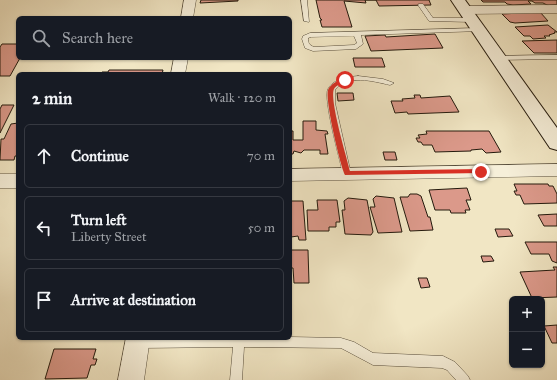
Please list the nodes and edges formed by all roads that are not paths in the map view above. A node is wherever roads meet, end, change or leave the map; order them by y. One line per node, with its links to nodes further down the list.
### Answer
1 (190, 0): 6 (street)
2 (304, 0): 7 (lane)
3 (420, 5): 5 (lane)
4 (557, 9): 5 (street)
5 (469, 15): 8 (lane); 10 (main road)
6 (187, 16)
7 (308, 21)
8 (357, 34): 8 (lane)
9 (557, 57): 10 (lane)
10 (498, 58): 14 (main road)
11 (181, 60): 12 (street)
12 (178, 72)
13 (390, 83): 16 (lane)
14 (557, 143)
15 (557, 170): 16 (street)
16 (348, 174): 17 (street)
17 (292, 175)
18 (16, 180): 19 (street)
19 (0, 181)
20 (137, 340): 21 (lane); 22 (street)
21 (239, 342): 23 (lane); 24 (lane)
22 (131, 380)
23 (236, 380)
24 (464, 380)

